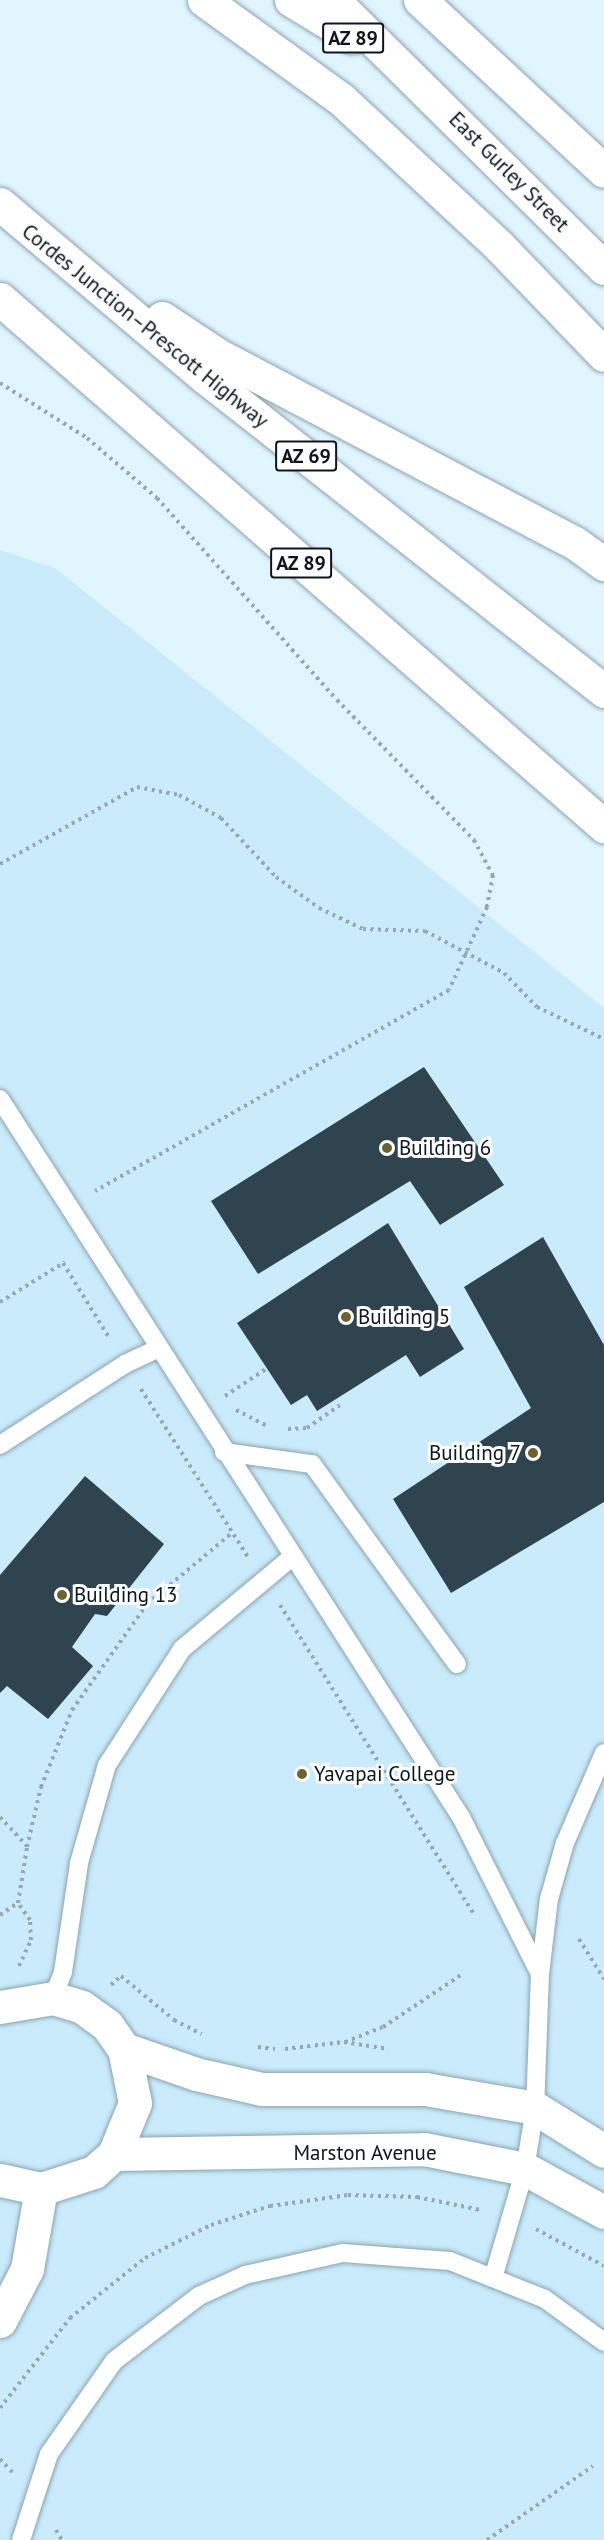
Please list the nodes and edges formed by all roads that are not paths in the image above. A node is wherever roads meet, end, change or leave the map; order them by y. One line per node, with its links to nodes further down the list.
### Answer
1 (204, 0): 10 (main road)
2 (291, 0): 5 (main road, AZ 89)
3 (333, 0): 5 (main road)
4 (420, 0): 6 (main road)
5 (415, 76): 8 (main road, East Gurley Street / AZ 89)
6 (604, 171)
7 (6, 211): 11 (main road); 12 (main road, Cordes Junction–Prescott Highway / AZ 69)
8 (604, 268)
9 (0, 299): 13 (main road, AZ 89)
10 (604, 355)
11 (604, 564)
12 (604, 690)
13 (604, 826)
14 (0, 1099): 15 (lane)
15 (159, 1348): 16 (lane); 17 (lane)
16 (0, 1445)
17 (224, 1452): 18 (lane); 19 (lane)
18 (291, 1558): 21 (lane); 22 (lane)
19 (457, 1664)
20 (604, 1753): 21 (lane)
21 (540, 1974): 25 (lane)
22 (58, 1985): 23 (main road); 24 (main road)
23 (0, 2007)
24 (124, 2049): 25 (main road); 27 (main road)
25 (535, 2108): 26 (main road); 28 (lane)
26 (604, 2151)
27 (114, 2154): 28 (main road, Marston Avenue); 30 (main road)
28 (525, 2169): 31 (main road, Marston Avenue); 32 (lane)
29 (0, 2180): 30 (main road)
30 (41, 2189): 33 (main road)
31 (604, 2212)
32 (494, 2275): 34 (lane); 35 (lane)
33 (0, 2321)
34 (604, 2342)
35 (21, 2540)

